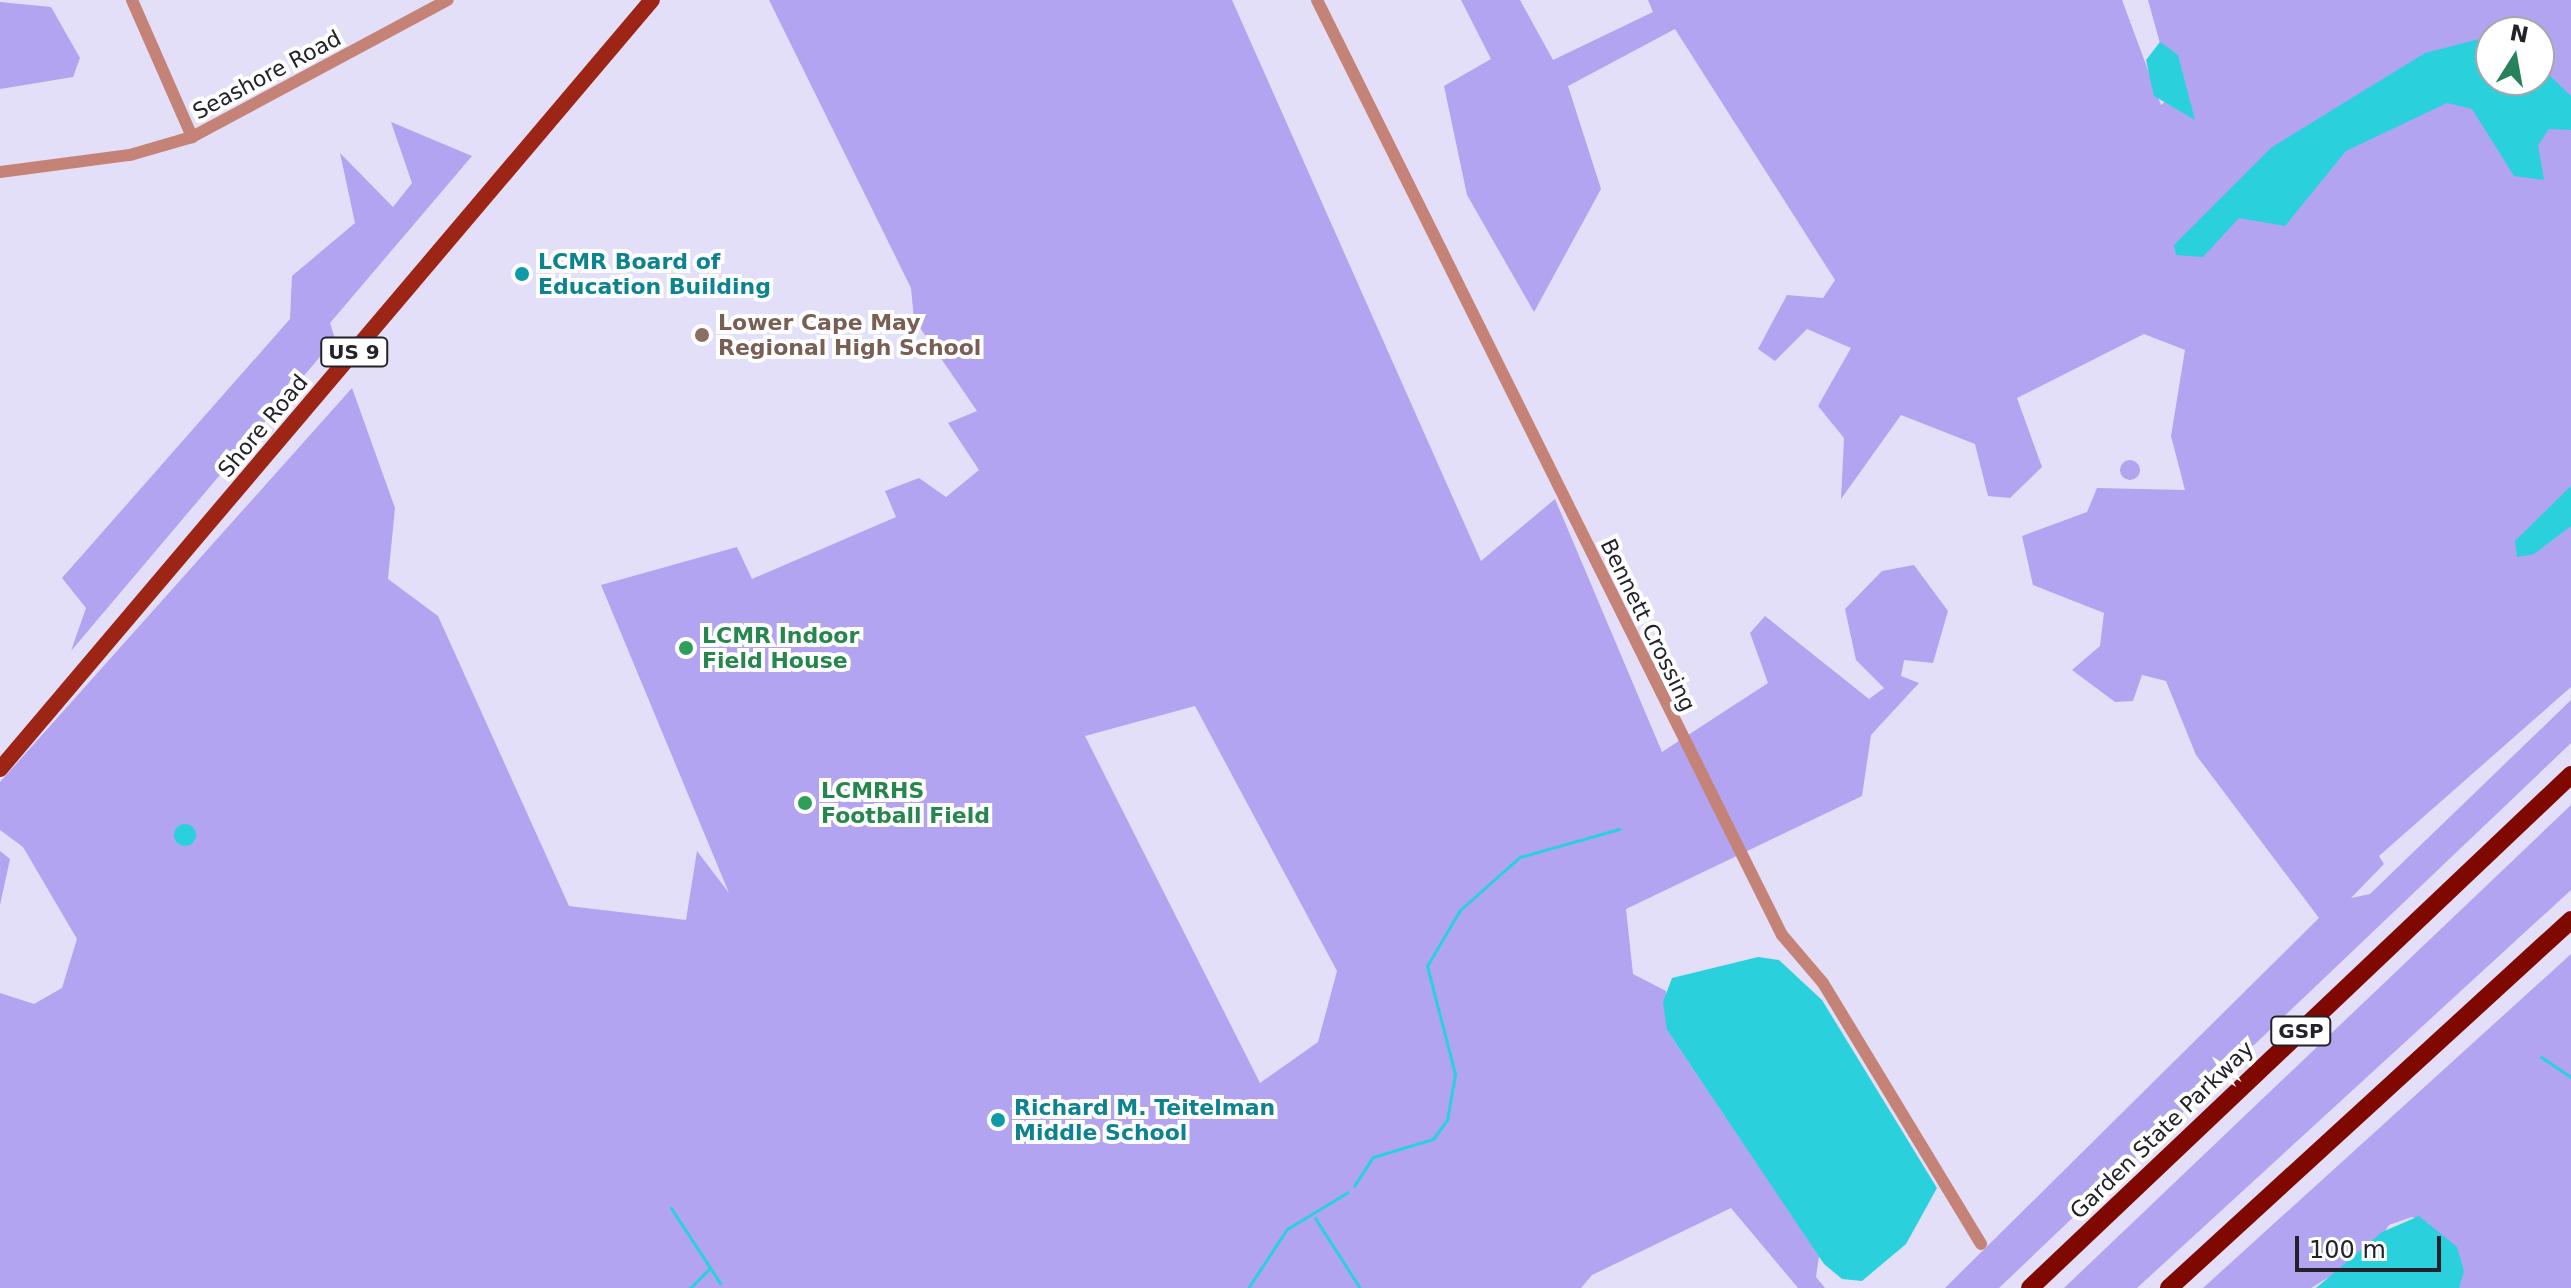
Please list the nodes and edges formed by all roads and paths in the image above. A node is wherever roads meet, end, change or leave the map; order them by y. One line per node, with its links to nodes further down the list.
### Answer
1 (132, 0): 5 (street)
2 (448, 0): 5 (street, Seashore Road)
3 (652, 0): 7 (main road, Shore Road / US 9)
4 (1317, 0): 10 (street, Bennett Crossing)
5 (192, 137): 6 (street, Seashore Road)
6 (0, 172)
7 (0, 769)
8 (2571, 775): 11 (highway, Garden State Parkway / GSP)
9 (2571, 920): 12 (highway)
10 (1981, 1244)
11 (2030, 1288)
12 (2169, 1288)

